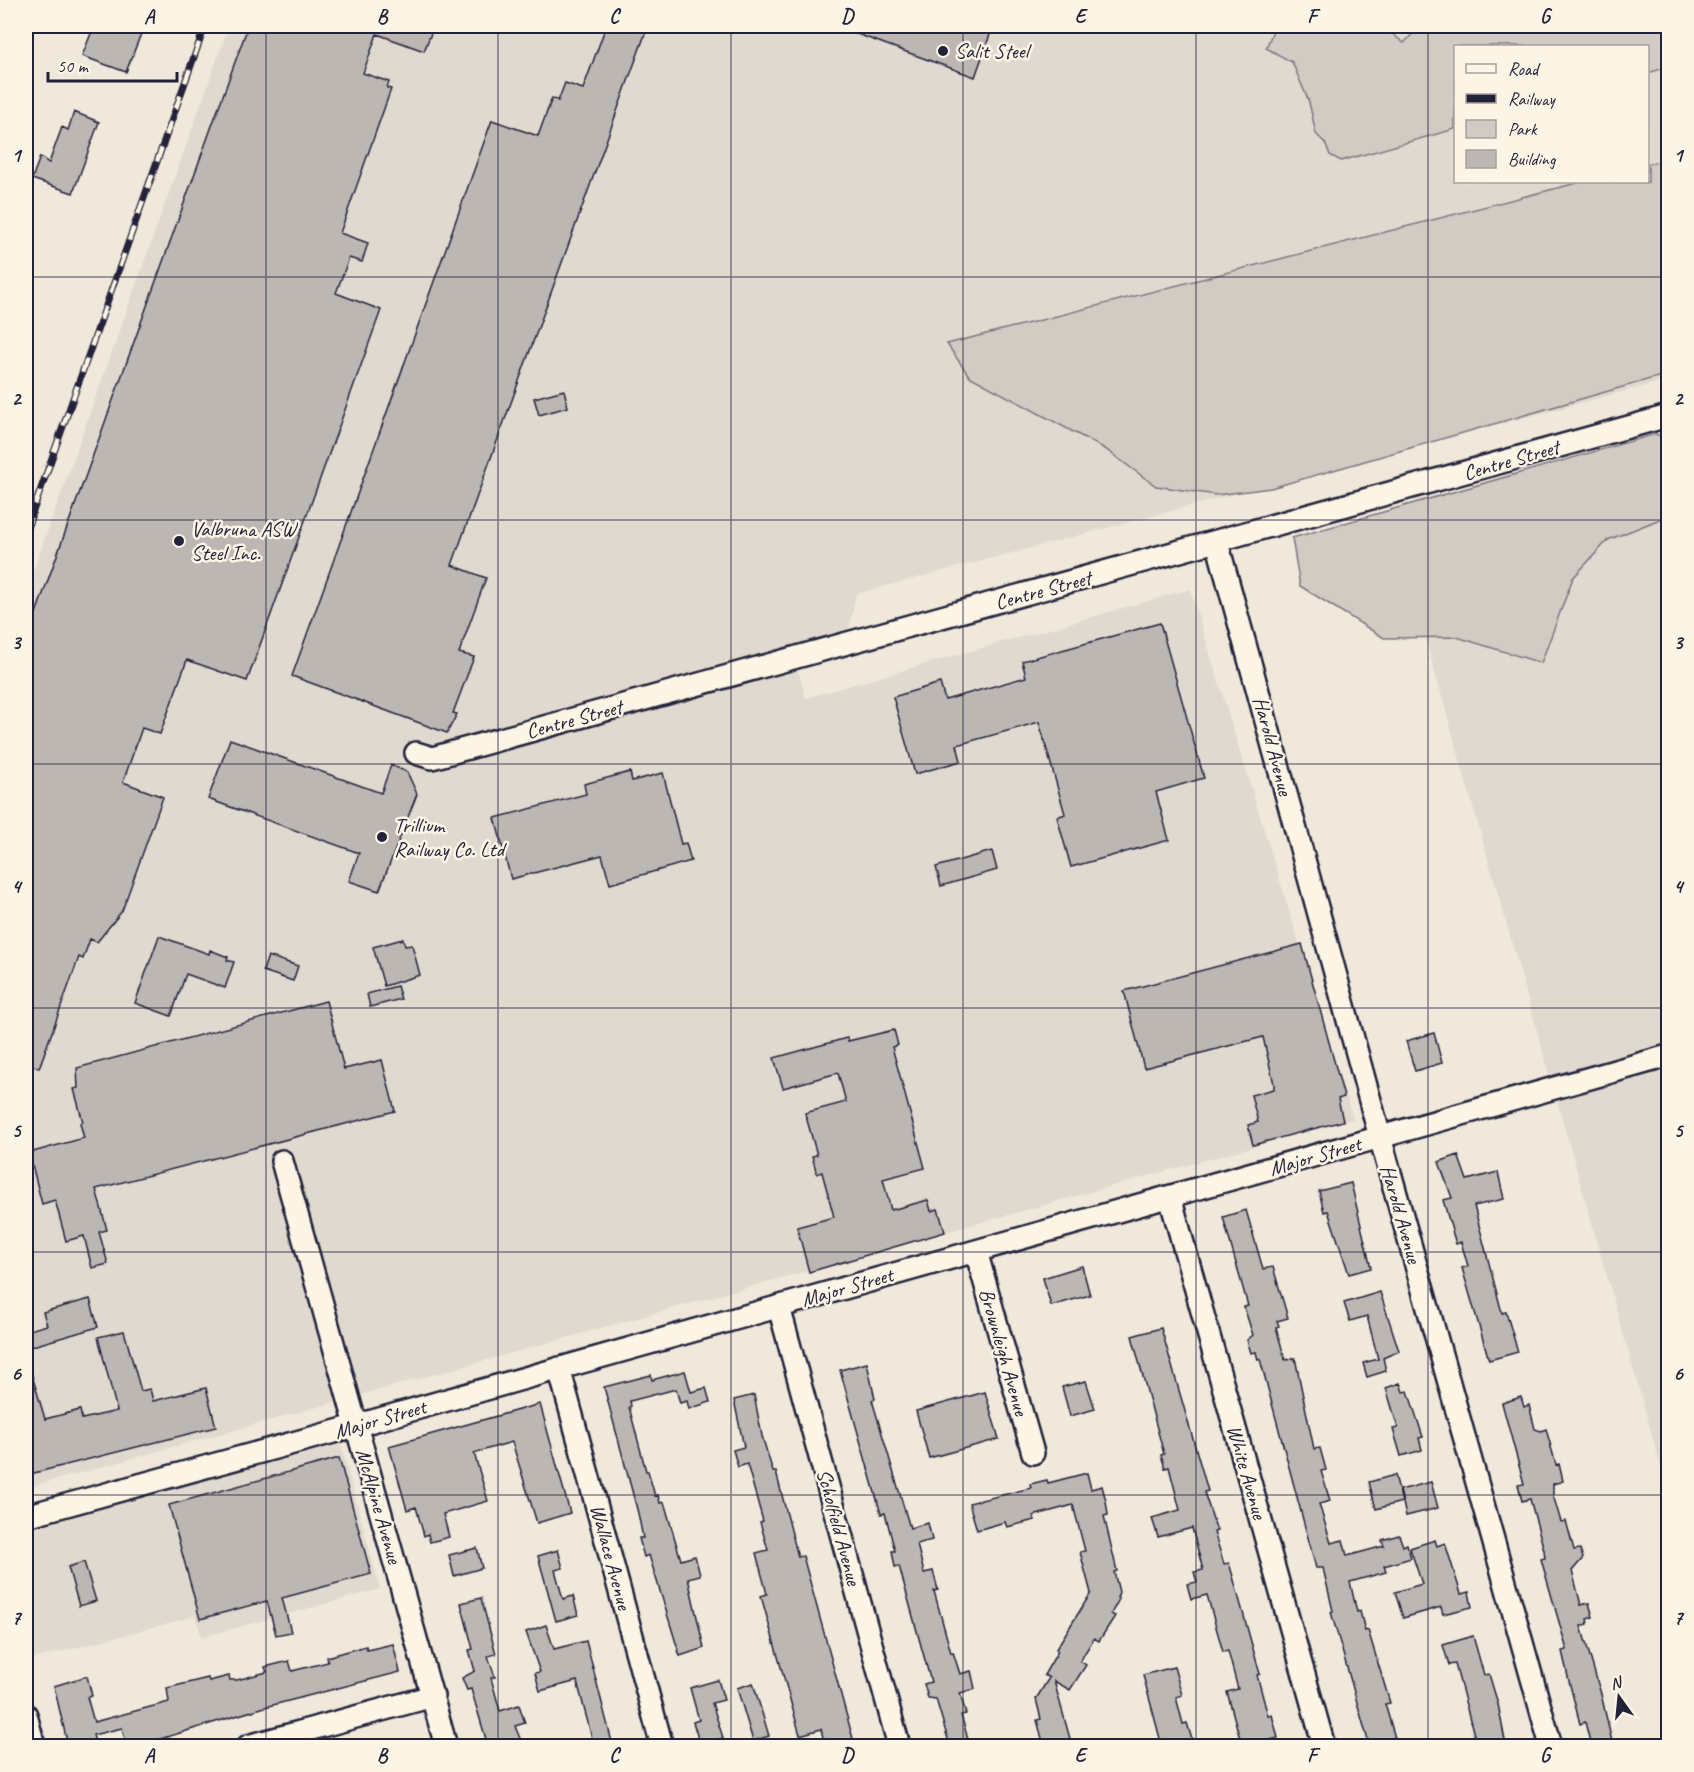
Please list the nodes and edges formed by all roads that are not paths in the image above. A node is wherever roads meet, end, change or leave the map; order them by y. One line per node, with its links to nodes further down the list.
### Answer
1 (1668, 416): 2 (street, Centre Street)
2 (1217, 542): 3 (street, Centre Street); 5 (street, Harold Avenue)
3 (416, 753)
4 (1668, 1056): 5 (street, Major Street)
5 (1380, 1137): 7 (street, Major Street); 22 (street, Harold Avenue)
6 (282, 1161): 11 (street, McAlpine Avenue)
7 (1170, 1197): 8 (street, Major Street); 21 (street, White Avenue)
8 (976, 1251): 9 (street, Major Street); 12 (street, Brownleigh Avenue)
9 (779, 1306): 10 (street, Major Street); 20 (street, Scholfield Avenue)
10 (559, 1368): 11 (street, Major Street); 19 (street, Wallace Avenue)
11 (356, 1426): 13 (street, Major Street); 14 (street, McAlpine Avenue)
12 (1033, 1453)
13 (26, 1516)
14 (433, 1696): 17 (street); 18 (street, McAlpine Avenue)
15 (26, 1715): 16 (street)
16 (34, 1746)
17 (248, 1746)
18 (446, 1746)
19 (662, 1746)
20 (899, 1746)
21 (1324, 1746)
22 (1551, 1746)

